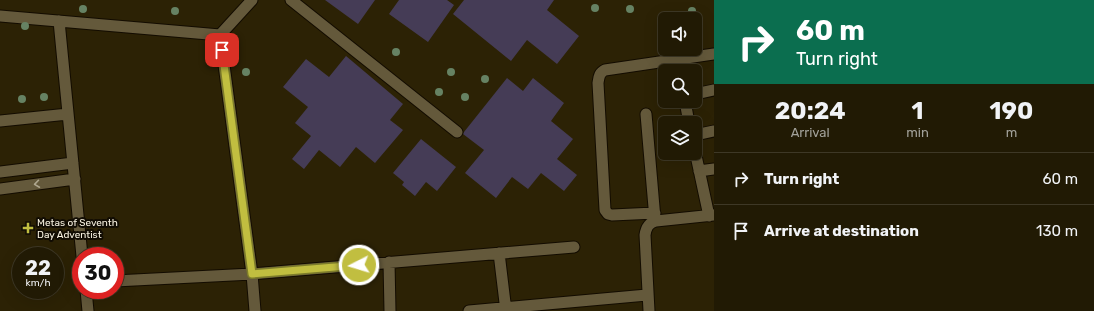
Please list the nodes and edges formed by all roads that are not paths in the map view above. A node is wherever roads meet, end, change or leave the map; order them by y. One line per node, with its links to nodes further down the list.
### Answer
1 (252, 0): 5 (street)
2 (291, 0): 15 (street)
3 (0, 16): 4 (street)
4 (59, 21): 5 (street); 11 (street)
5 (220, 35): 30 (street)
6 (714, 54): 7 (street)
7 (676, 60): 8 (street); 25 (street)
8 (677, 64)
9 (714, 90): 10 (street)
10 (702, 93)
11 (68, 114): 13 (street); 18 (street)
12 (646, 114): 25 (street)
13 (0, 121)
14 (714, 131): 16 (street)
15 (457, 132)
16 (702, 134)
17 (697, 160): 20 (street)
18 (73, 163): 21 (street); 22 (street)
19 (714, 169): 20 (street)
20 (699, 171): 24 (street)
21 (0, 172)
22 (75, 179): 23 (street, one-way to 23); 27 (street)
23 (0, 190)
24 (711, 215): 25 (street)
25 (655, 217): 32 (street)
26 (574, 246): 28 (street)
27 (81, 247)
28 (499, 253): 29 (street); 34 (street)
29 (390, 262): 30 (street); 37 (street)
30 (252, 274): 31 (street); 36 (street)
31 (124, 281)
32 (647, 295): 34 (street); 39 (street)
33 (87, 299): 35 (street)
34 (505, 310): 38 (street)
35 (88, 311)
36 (255, 311)
37 (390, 311)
38 (469, 311)
39 (649, 311)

